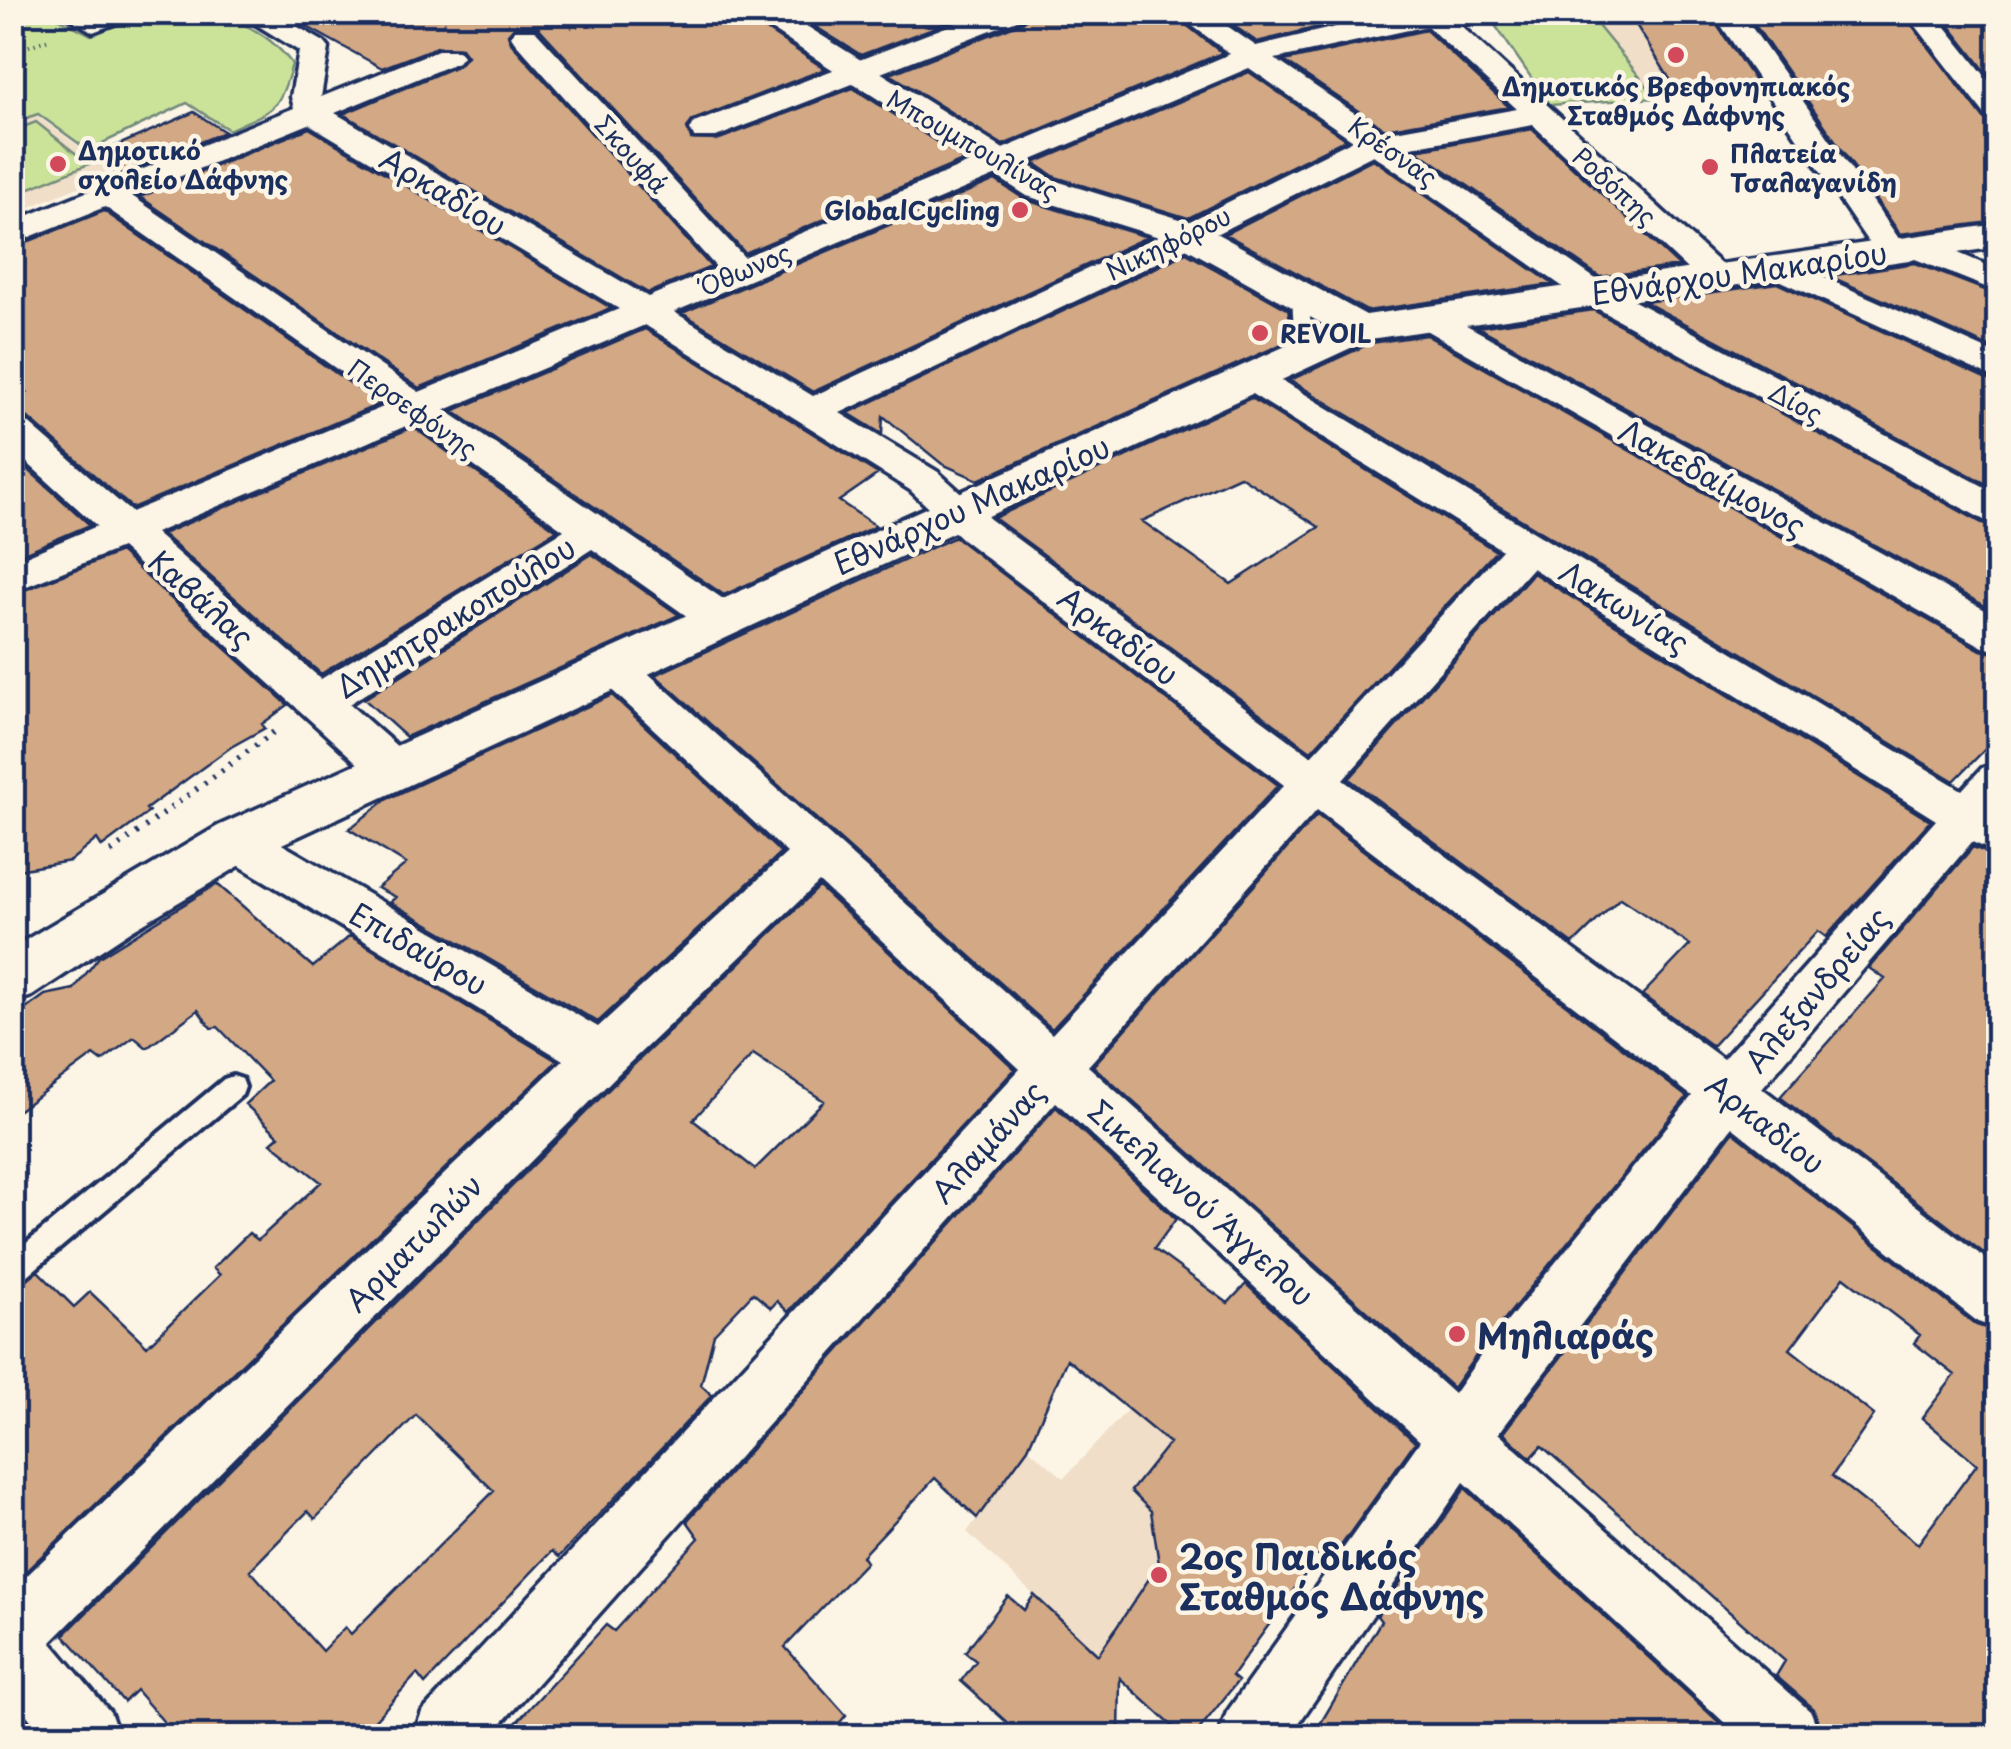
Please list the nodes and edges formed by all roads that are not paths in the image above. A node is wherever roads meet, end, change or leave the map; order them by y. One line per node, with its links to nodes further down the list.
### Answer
1 (120, 12): 10 (street)
2 (250, 12): 16 (street)
3 (760, 12): 14 (street, Μπουμπουλίνας)
4 (1012, 12): 14 (street)
5 (1188, 12): 12 (street, Κρέσνας)
6 (1492, 12): 9 (street, Όθωνος)
7 (1726, 12): 25 (street)
8 (1919, 12): 15 (street)
9 (1431, 14): 12 (street, Όθωνος); 17 (street, Ροδόπης)
10 (84, 18)
11 (525, 36): 27 (street, Σκουφά)
12 (1254, 55): 19 (street, Κρέσνας); 20 (street, Όθωνος)
13 (448, 56): 16 (street)
14 (851, 73): 18 (street); 20 (street, Μπουμπουλίνας)
15 (1998, 111)
16 (311, 112): 21 (street); 32 (street, Αρκαδίου)
17 (1538, 114): 19 (street, Νικηφόρου); 28 (street, Ροδόπης)
18 (705, 130)
19 (1382, 143): 23 (street, Νικηφόρου); 30 (street, Κρέσνας)
20 (997, 162): 23 (street, Μπουμπουλίνας); 27 (street, Όθωνος)
21 (109, 195): 22 (street); 38 (street, Περσεφόνης)
22 (12, 234)
23 (1189, 234): 31 (street, Μπουμπουλίνας); 39 (street, Νικηφόρου)
24 (1998, 236): 25 (street, Εθνάρχου Μακαρίου)
25 (1904, 249): 26 (street, Εθνάρχου Μακαρίου); 29 (street)
26 (1778, 267): 28 (street, Εθνάρχου Μακαρίου); 36 (street)
27 (738, 271): 32 (street, Όθωνος)
28 (1714, 276): 30 (street, Εθνάρχου Μακαρίου)
29 (1998, 282)
30 (1594, 293): 33 (street, Εθνάρχου Μακαρίου); 42 (street, Δίος)
31 (1300, 294): 34 (street, Μπουμπουλίνας); 35 (lane)
32 (647, 310): 38 (street, Όθωνος); 39 (street, Αρκαδίου)
33 (1427, 317): 34 (street, Εθνάρχου Μακαρίου); 48 (street, Λακεδαίμονος)
34 (1360, 328): 35 (street, Εθνάρχου Μακαρίου)
35 (1304, 353): 37 (street, Εθνάρχου Μακαρίου)
36 (1998, 369)
37 (1252, 378): 41 (street, Εθνάρχου Μακαρίου); 45 (street, Λακωνίας)
38 (414, 409): 43 (street, Όθωνος); 44 (street, Περσεφόνης)
39 (810, 412): 41 (street, Αρκαδίου)
40 (12, 428): 43 (street, Καβάλας)
41 (956, 510): 47 (street, Εθνάρχου Μακαρίου); 52 (street, Αρκαδίου)
42 (1998, 511)
43 (127, 530): 46 (street, Όθωνος); 50 (street, Καβάλας)
44 (592, 531): 47 (street, Περσεφόνης); 50 (street, Δημητρακοπούλου)
45 (1529, 546): 52 (street, Αλαμάνας); 53 (street, Λακωνίας)
46 (12, 578)
47 (720, 618): 49 (street, Εθνάρχου Μακαρίου)
48 (1998, 636)
49 (616, 668): 51 (street, Εθνάρχου Μακαρίου); 55 (street, Σικελιανού Άγγελου)
50 (318, 702): 51 (street, Καβάλας)
51 (392, 768): 54 (street, Εθνάρχου Μακαρίου)
52 (1316, 782): 58 (street, Αλαμάνας); 60 (street, Αρκαδίου)
53 (1987, 810): 60 (street, Αλεξανδρείας)
54 (237, 841): 56 (street, Εθνάρχου Μακαρίου); 57 (street, Επιδαύρου)
55 (818, 854): 57 (street, Αρματωλών); 58 (street, Σικελιανού Άγγελου)
56 (17, 969)
57 (602, 1056): 64 (street, Αρματωλών)
58 (1054, 1068): 63 (street, Σικελιανού Άγγελου); 67 (street, Αλαμάνας)
59 (233, 1087): 61 (lane)
60 (1728, 1093): 62 (street, Αρκαδίου); 63 (street, Αλεξανδρείας)
61 (12, 1272)
62 (1998, 1302)
63 (1458, 1437): 68 (street, Αλεξανδρείας); 69 (street, Σικελιανού Άγγελου)
64 (12, 1635)
65 (12, 1645): 66 (street)
66 (86, 1736)
67 (446, 1736)
68 (1251, 1736)
69 (1787, 1736)

